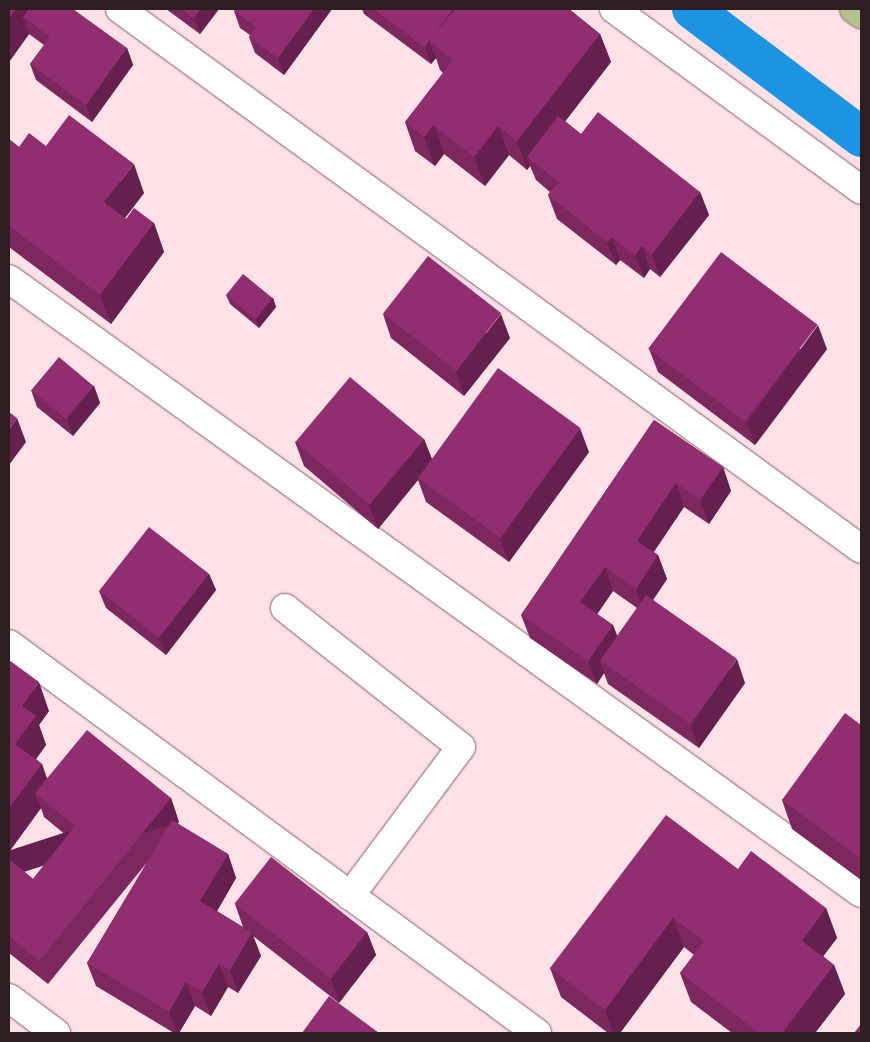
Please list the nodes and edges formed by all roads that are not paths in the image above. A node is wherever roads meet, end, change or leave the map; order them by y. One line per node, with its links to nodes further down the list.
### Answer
1 (120, 9): 7 (street)
2 (614, 9): 5 (street)
3 (854, 9): 4 (main road)
4 (861, 14)
5 (861, 190)
6 (9, 279): 10 (street)
7 (861, 549)
8 (285, 608): 11 (street)
9 (9, 644): 11 (street)
10 (861, 893)
11 (350, 896): 14 (street)
12 (9, 998): 13 (street)
13 (56, 1033)
14 (537, 1033)

